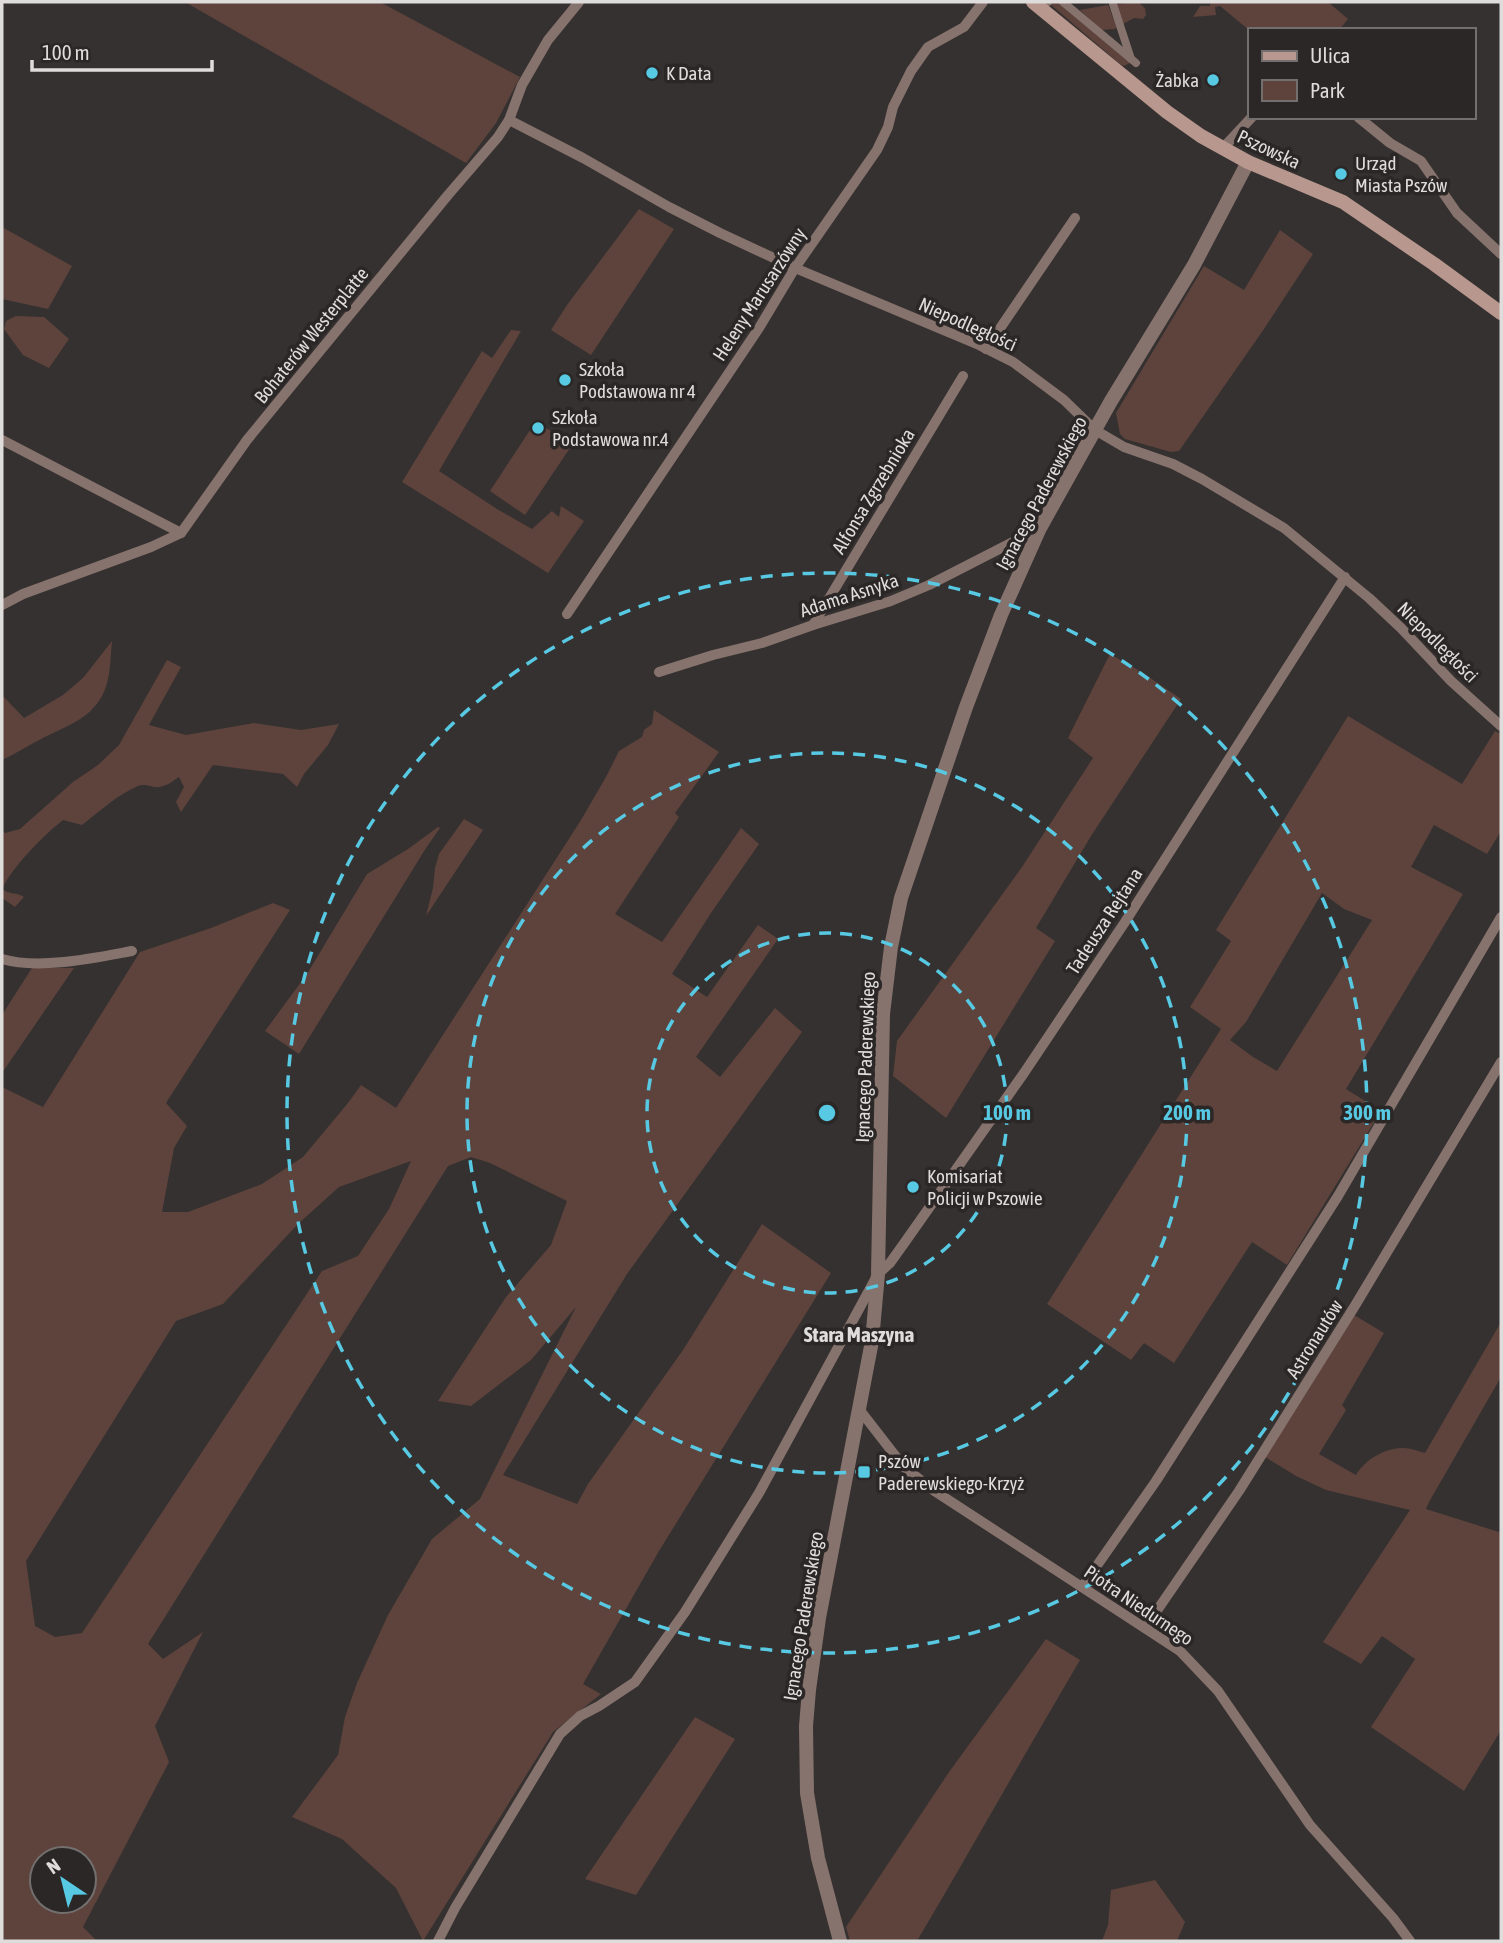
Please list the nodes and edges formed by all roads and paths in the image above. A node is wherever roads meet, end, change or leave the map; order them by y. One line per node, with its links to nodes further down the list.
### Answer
1 (579, 2): 8 (street, Bohaterów Westerplatte)
2 (983, 2): 13 (street, Heleny Marusarzówny)
3 (1033, 2): 9 (main road, Pszowska)
4 (1063, 2): 5 (street)
5 (1113, 4)
6 (1250, 119): 9 (street)
7 (1361, 119): 12 (street)
8 (509, 120): 13 (street, Niepodległości); 20 (street, Bohaterów Westerplatte)
9 (1223, 148): 10 (main road, Pszowska)
10 (1248, 162): 14 (main road, Pszowska); 17 (street, Ignacego Paderewskiego)
11 (1075, 218): 15 (street)
12 (1501, 254)
13 (794, 268): 15 (street, Niepodległości); 23 (street, Heleny Marusarzówny)
14 (1501, 313)
15 (986, 349): 17 (street, Niepodległości)
16 (963, 376): 24 (street, Alfonsa Zgrzebnioka)
17 (1096, 430): 19 (street, Ignacego Paderewskiego); 21 (street, Niepodległości)
18 (2, 440): 20 (street)
19 (1040, 528): 24 (street, Adama Asnyka); 31 (street, Ignacego Paderewskiego)
20 (181, 533): 22 (street, Bohaterów Westerplatte)
21 (1345, 577): 26 (street, Niepodległości); 31 (street, Tadeusza Rejtana)
22 (2, 605)
23 (567, 614)
24 (813, 625): 25 (street, Adama Asnyka)
25 (659, 672)
26 (1501, 726)
27 (1501, 917): 33 (street)
28 (132, 951): 29 (street)
29 (2, 959)
30 (1501, 1062): 34 (street, Astronautów)
31 (878, 1274): 32 (street, Ignacego Paderewskiego); 35 (street, Tadeusza Rejtana)
32 (859, 1409): 33 (street, Piotra Niedurnego); 36 (street, Ignacego Paderewskiego)
33 (1082, 1587): 34 (street, Piotra Niedurnego)
34 (1145, 1628): 37 (street, Piotra Niedurnego)
35 (438, 1941)
36 (840, 1941)
37 (1410, 1941)

